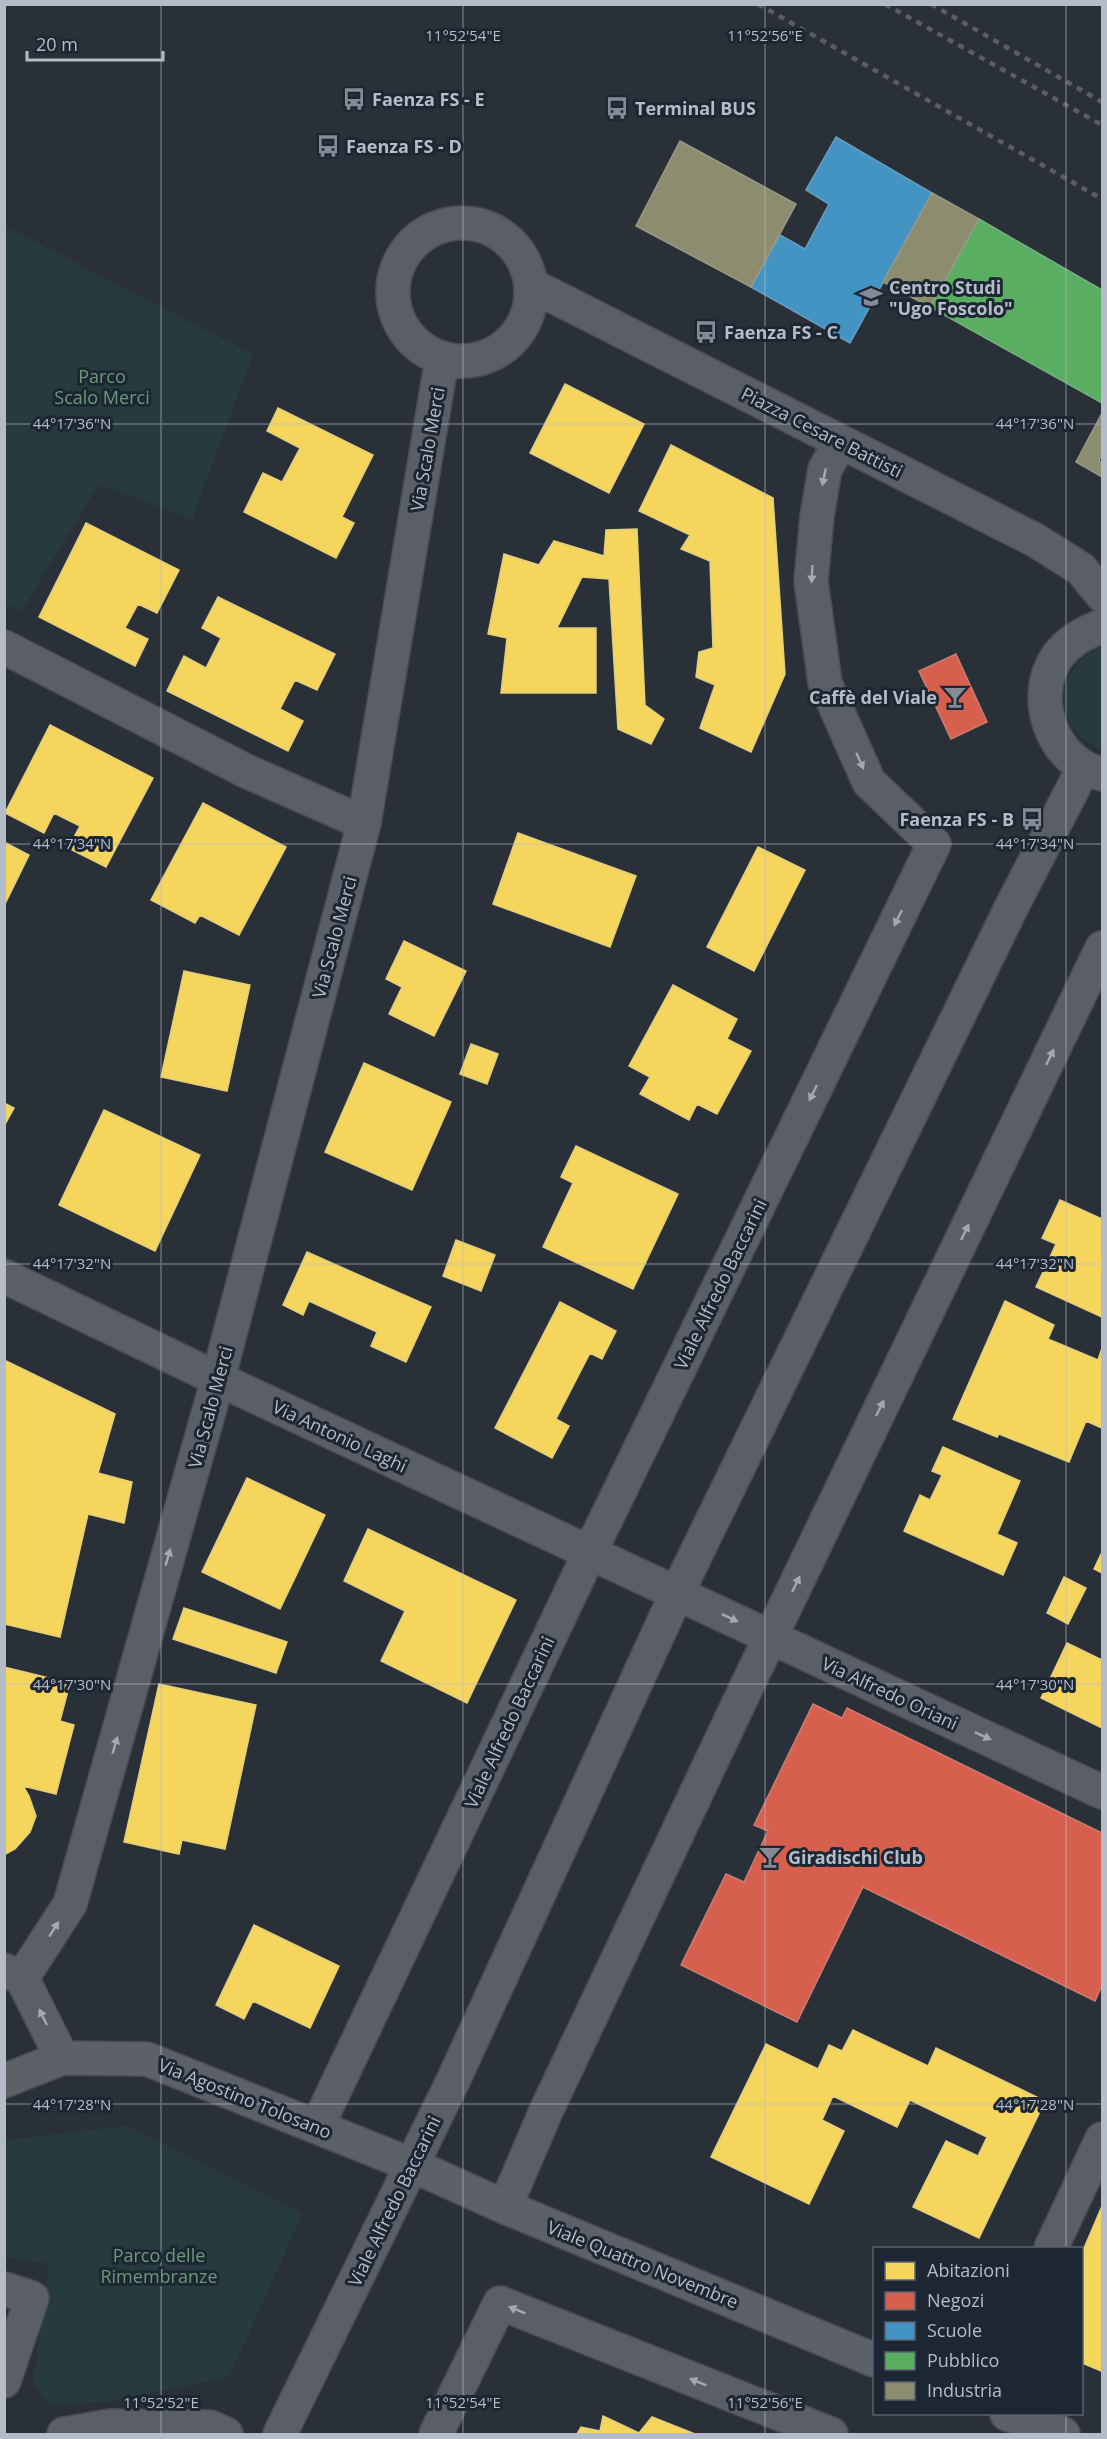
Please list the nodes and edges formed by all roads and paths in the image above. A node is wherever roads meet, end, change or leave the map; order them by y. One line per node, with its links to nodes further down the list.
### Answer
1 (531, 285): 2 (street); 2 (street); 3 (street, Piazza Cesare Battisti)
2 (442, 359): 8 (street, Via Scalo Merci)
3 (841, 442): 4 (street, Piazza Cesare Battisti); 12 (street, Viale Alfredo Baccarini, one-way to 12)
4 (1102, 595)
5 (1102, 626): 7 (street)
6 (4, 647): 8 (street)
7 (1084, 764): 13 (street, Viale Alfredo Baccarini)
8 (364, 823): 11 (street, Via Scalo Merci)
9 (1102, 948): 14 (street, one-way to 9)
10 (4, 1276): 11 (street, Via Antonio Laghi)
11 (218, 1378): 12 (street, Via Antonio Laghi); 16 (street, Via Scalo Merci, one-way to 11)
12 (590, 1552): 13 (street, Via Antonio Laghi); 19 (street, Viale Alfredo Baccarini)
13 (677, 1593): 14 (street, Via Alfredo Oriani, one-way to 14); 21 (street, Viale Alfredo Baccarini)
14 (770, 1636): 15 (street, Via Alfredo Oriani, one-way to 15); 22 (street)
15 (1102, 1792)
16 (10, 1977): 17 (street, one-way to 16)
17 (62, 2058): 18 (main road, Via Agostino Tolosano); 19 (main road, Via Agostino Tolosano)
18 (4, 2080)
19 (317, 2127): 21 (main road, Via Agostino Tolosano)
20 (1102, 2139): 23 (street)
21 (412, 2165): 22 (main road, Viale Quattro Novembre); 30 (street, Viale Alfredo Baccarini)
22 (505, 2207): 25 (main road, Viale Quattro Novembre)
23 (1051, 2247)
24 (4, 2289): 26 (street)
25 (873, 2360)
26 (4, 2381)
27 (1010, 2415): 33 (main road)
28 (64, 2434): 29 (street)
29 (226, 2434)
30 (280, 2434)
31 (436, 2434): 32 (street, one-way to 31)
32 (831, 2434)
33 (1063, 2434)

